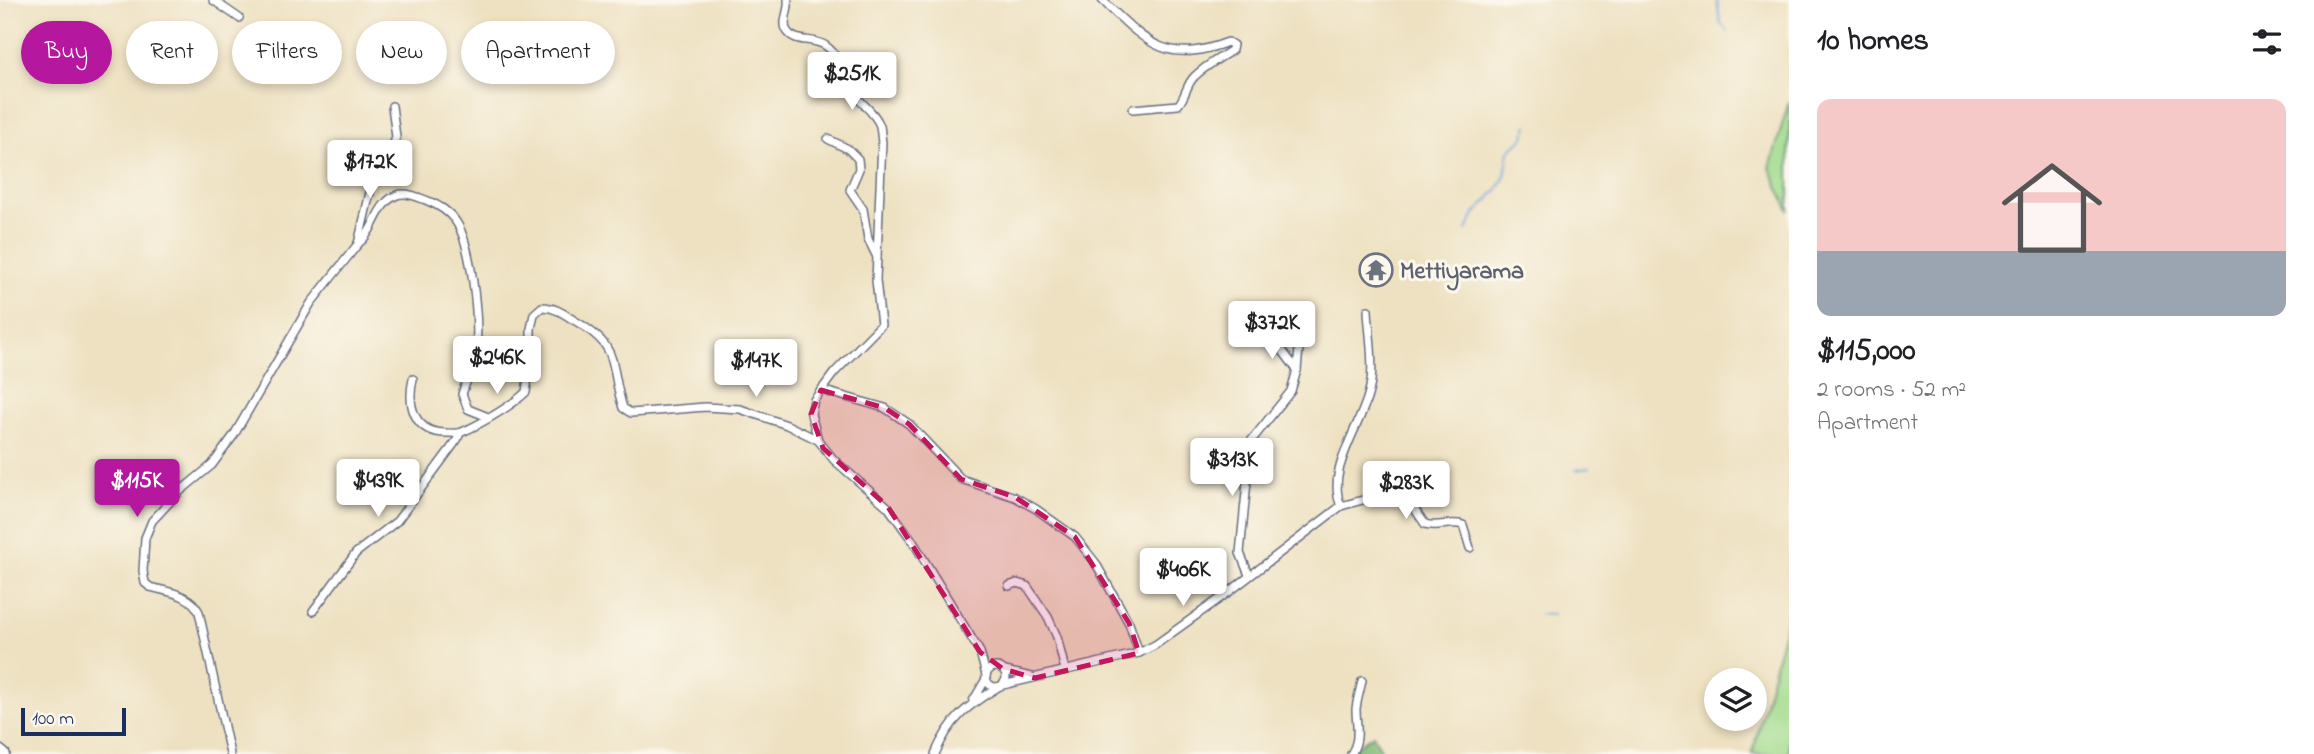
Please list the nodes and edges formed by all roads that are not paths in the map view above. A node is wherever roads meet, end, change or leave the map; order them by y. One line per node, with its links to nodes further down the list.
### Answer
1 (212, 0): 4 (street)
2 (788, 0): 9 (street)
3 (1102, 0): 6 (street)
4 (239, 18)
5 (392, 106): 8 (street)
6 (1133, 109)
7 (828, 139): 9 (street)
8 (358, 244): 16 (street); 35 (street)
9 (877, 258): 15 (street)
10 (1368, 310): 19 (street)
11 (1269, 333): 13 (street)
12 (1300, 338): 13 (street)
13 (1297, 370): 21 (street)
14 (413, 379): 17 (street)
15 (821, 390): 18 (street); 25 (street)
16 (488, 417): 17 (street); 18 (street)
17 (460, 433): 23 (street)
18 (818, 440): 24 (street)
19 (1341, 506): 20 (street); 21 (street)
20 (1470, 548)
21 (1249, 575): 25 (street)
22 (1009, 586): 27 (street)
23 (313, 611)
24 (980, 652): 26 (street); 28 (street)
25 (1139, 653): 27 (street)
26 (1003, 669): 28 (street); 29 (street); 31 (street)
27 (1065, 670): 29 (street)
28 (986, 677): 31 (street); 32 (street)
29 (1035, 678): 31 (street)
30 (1362, 681): 37 (street)
31 (1001, 686): 32 (street)
32 (973, 702): 36 (street)
33 (0, 750): 34 (street)
34 (5, 754)
35 (230, 754)
36 (934, 754)
37 (1351, 754)

